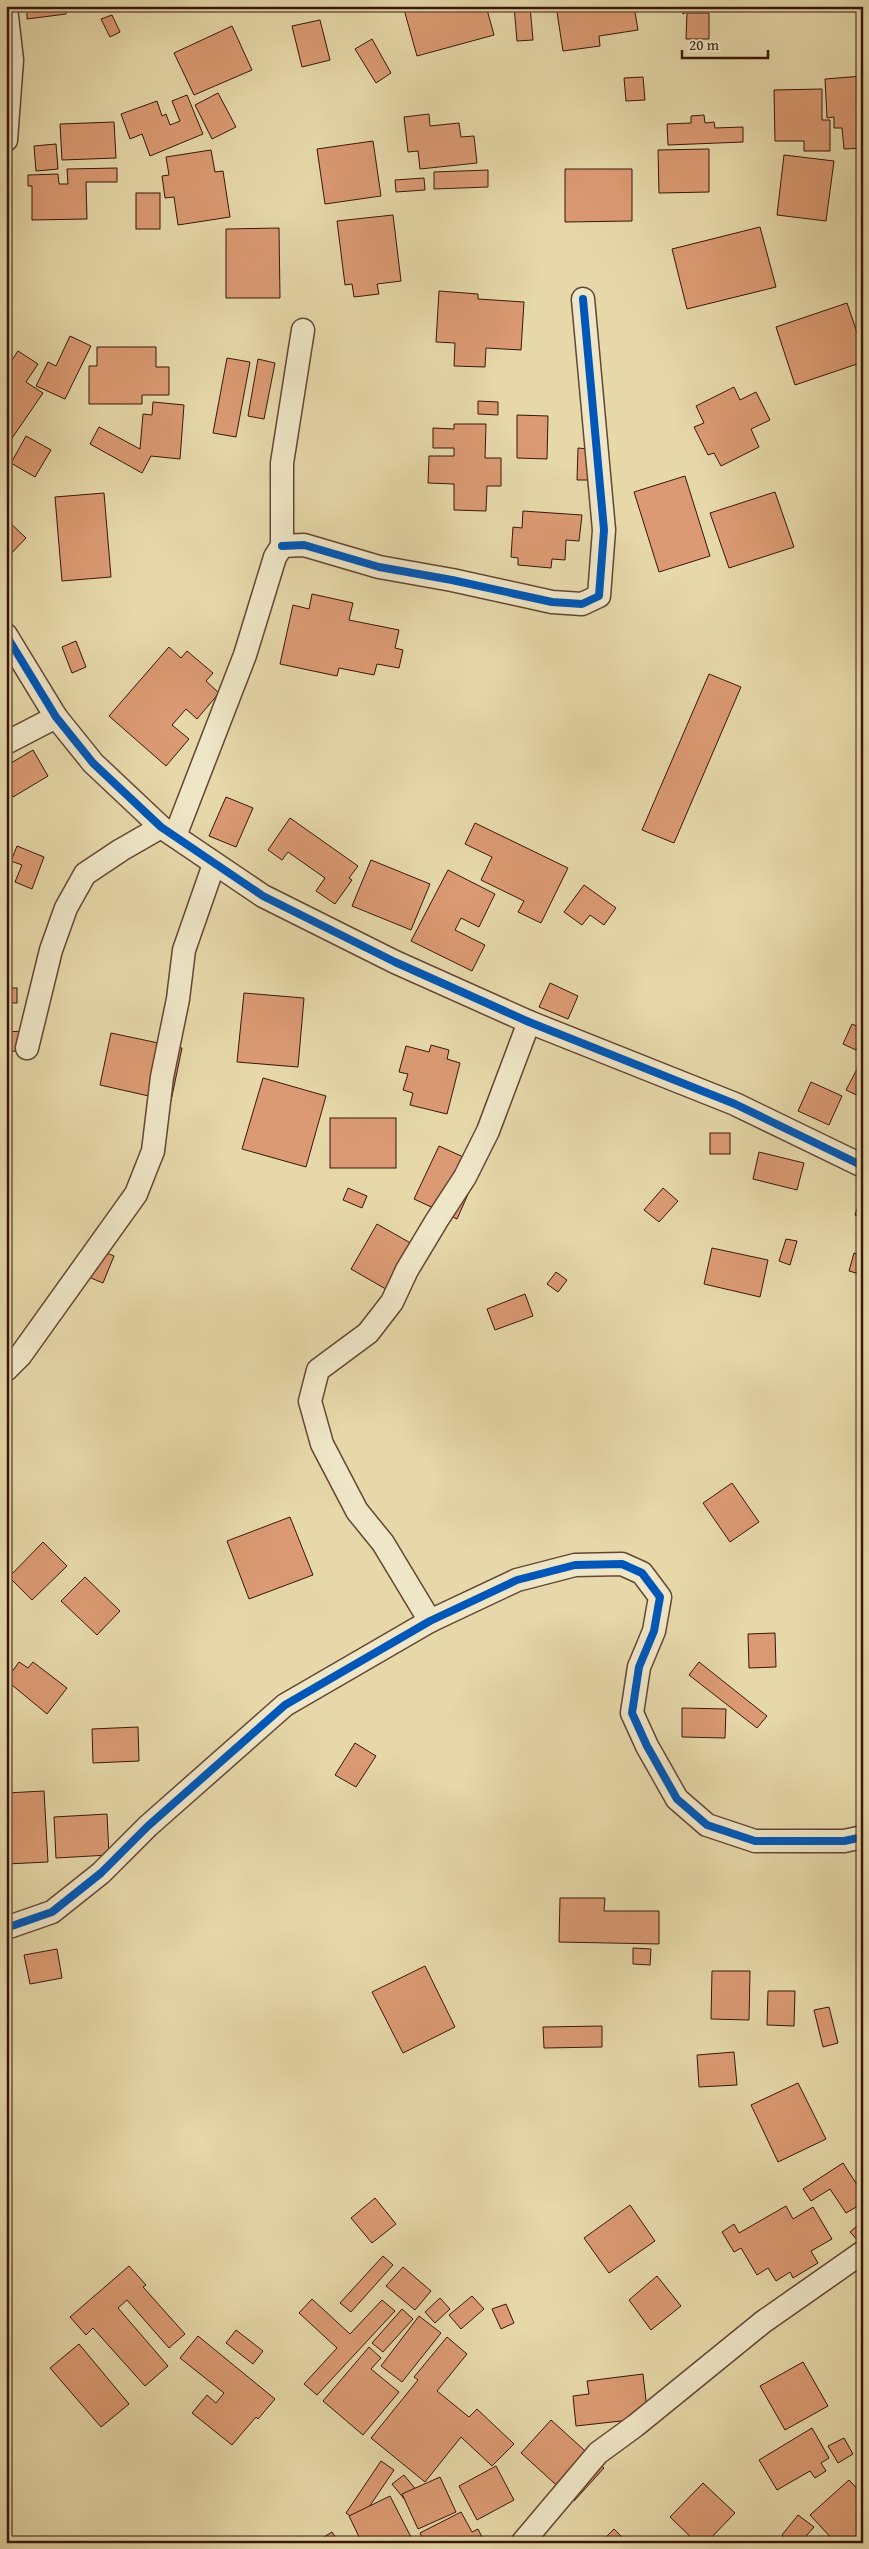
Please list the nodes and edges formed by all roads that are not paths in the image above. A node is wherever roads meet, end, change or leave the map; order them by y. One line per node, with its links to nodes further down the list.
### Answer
1 (6, 8): 2 (street)
2 (6, 140)
3 (583, 299): 5 (street)
4 (303, 330): 5 (street)
5 (282, 546): 9 (street)
6 (6, 635): 7 (street)
7 (56, 717): 8 (street); 9 (street)
8 (6, 743)
9 (168, 832): 10 (street); 12 (street)
10 (214, 864): 11 (street); 14 (street)
11 (529, 1022): 13 (street); 15 (street)
12 (27, 1048)
13 (863, 1166)
14 (6, 1370)
15 (430, 1621): 16 (street); 17 (street)
16 (863, 1838)
17 (6, 1928)
18 (863, 2252): 19 (street)
19 (522, 2543)

